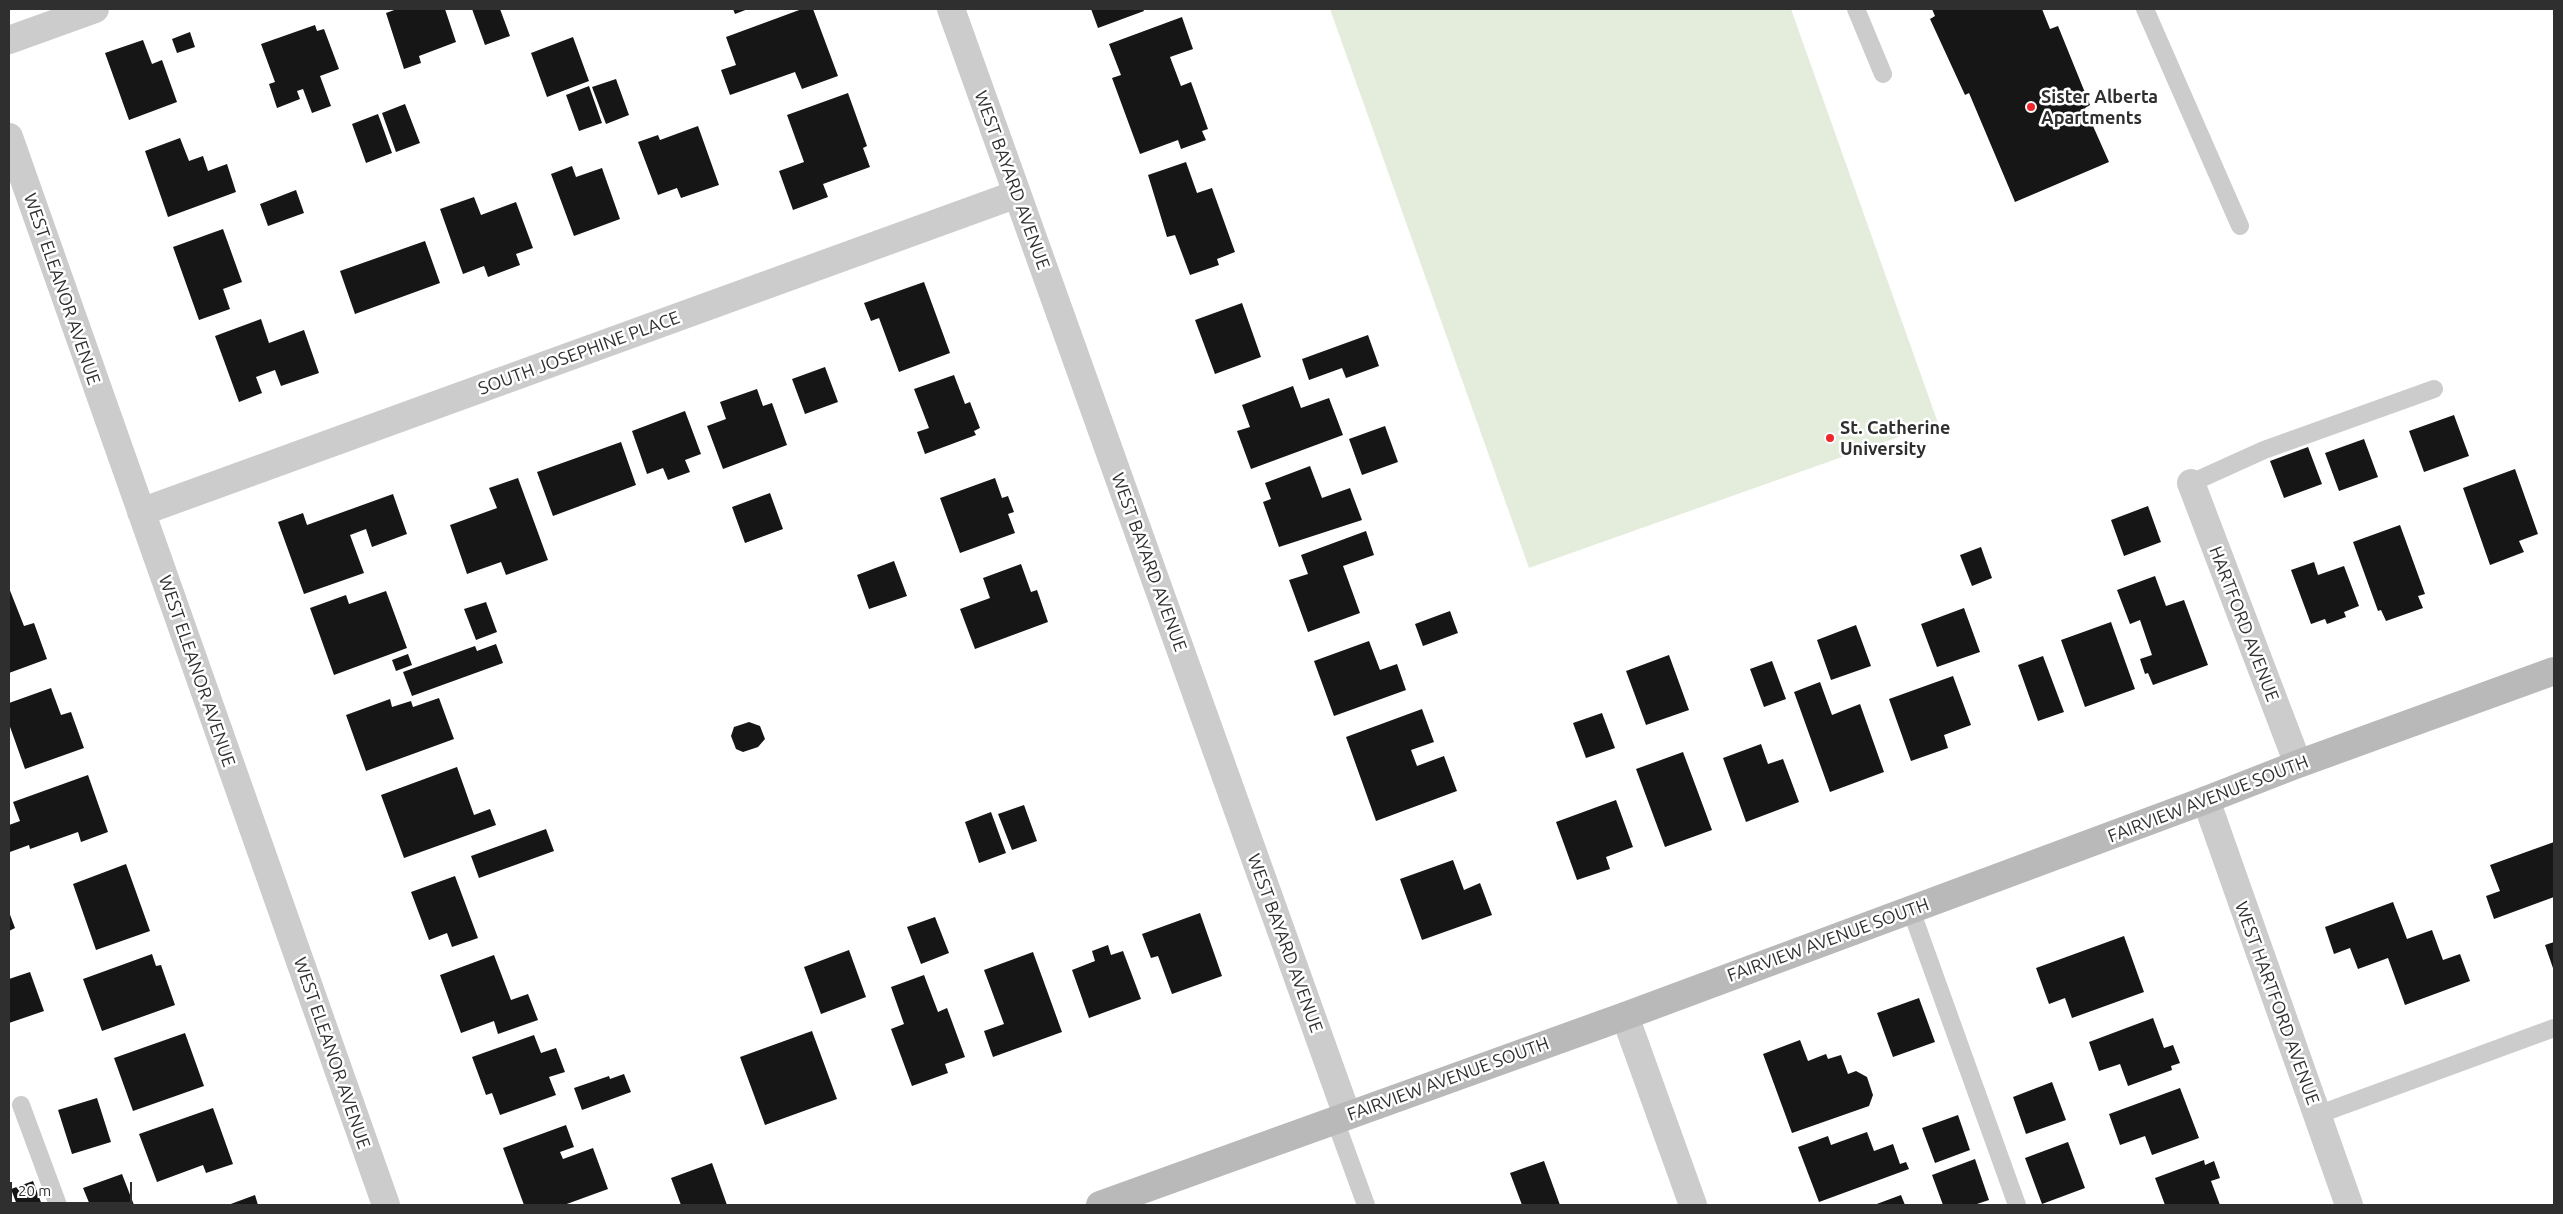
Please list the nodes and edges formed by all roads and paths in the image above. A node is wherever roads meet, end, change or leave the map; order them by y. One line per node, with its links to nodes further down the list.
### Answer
1 (95, 9): 5 (street)
2 (951, 9): 8 (street, WEST BAYARD AVENUE)
3 (1856, 9): 6 (lane)
4 (2145, 9): 9 (lane)
5 (9, 40)
6 (1883, 74)
7 (9, 137): 12 (street, WEST ELEANOR AVENUE)
8 (1017, 194): 12 (street, SOUTH JOSEPHINE PLACE); 21 (street, WEST BAYARD AVENUE)
9 (2240, 226)
10 (2434, 389): 11 (lane)
11 (2191, 483): 14 (street, HARTFORD AVENUE)
12 (141, 512): 23 (street, WEST ELEANOR AVENUE)
13 (2554, 671): 14 (street, FAIRVIEW AVENUE SOUTH)
14 (2298, 764): 15 (street, FAIRVIEW AVENUE SOUTH)
15 (2206, 800): 16 (street, FAIRVIEW AVENUE SOUTH); 20 (street, WEST HARTFORD AVENUE)
16 (1911, 910): 17 (street, FAIRVIEW AVENUE SOUTH); 27 (lane)
17 (1624, 1016): 21 (street, FAIRVIEW AVENUE SOUTH); 26 (street)
18 (2554, 1028): 20 (lane)
19 (22, 1105): 22 (lane)
20 (2317, 1115): 28 (street, WEST HARTFORD AVENUE)
21 (1341, 1117): 24 (street, FAIRVIEW AVENUE SOUTH); 25 (lane)
22 (58, 1205)
23 (386, 1205)
24 (1100, 1205)
25 (1366, 1205)
26 (1693, 1205)
27 (2017, 1205)
28 (2349, 1205)

